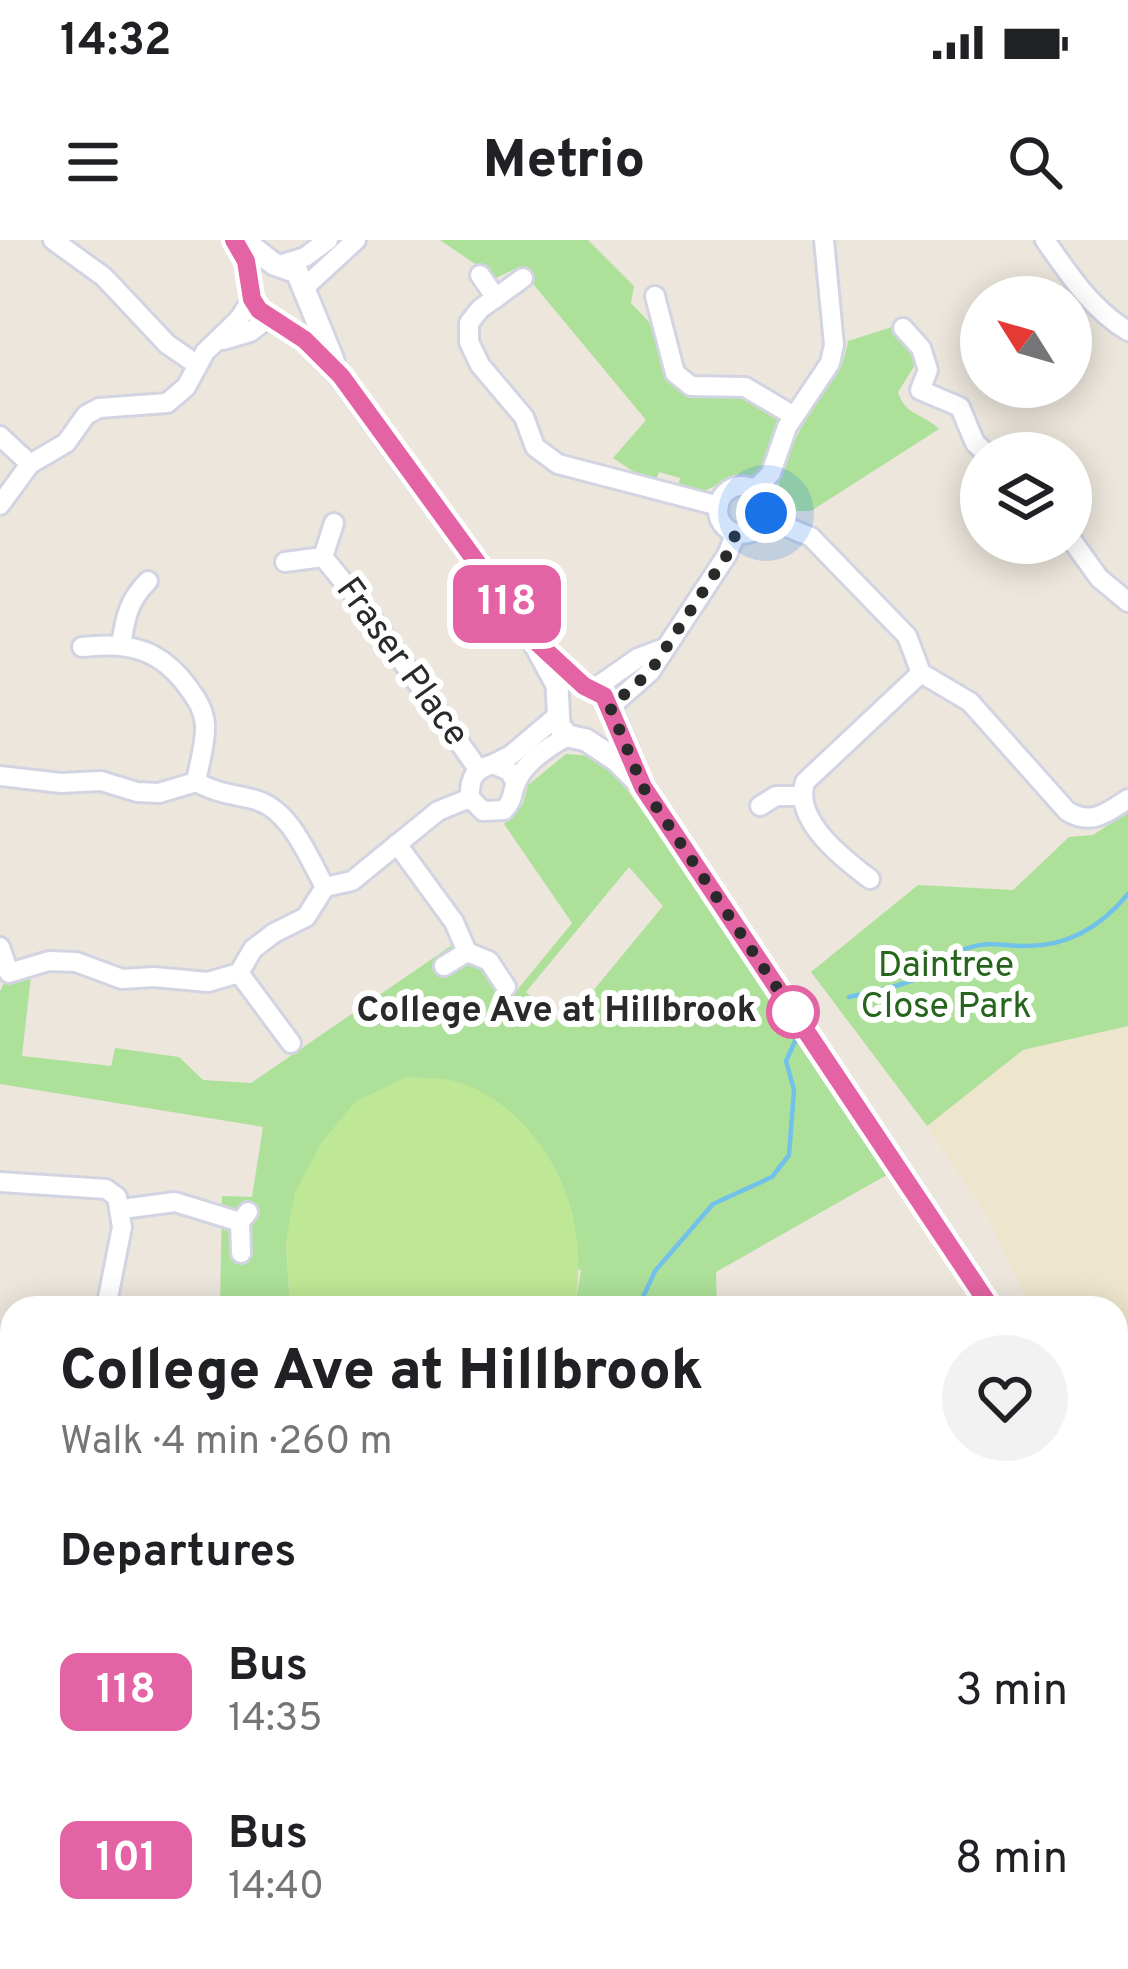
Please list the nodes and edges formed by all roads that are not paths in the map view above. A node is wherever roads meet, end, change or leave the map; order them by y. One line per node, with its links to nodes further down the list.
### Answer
1 (53, 240): 18 (street)
2 (238, 240): 7 (street); 11 (street)
3 (328, 240): 7 (street)
4 (356, 240): 10 (street)
5 (824, 240): 20 (street)
6 (1045, 240): 16 (street)
7 (278, 264): 10 (street); 11 (street)
8 (480, 275): 13 (street)
9 (523, 278): 13 (street)
10 (304, 291): 14 (street); 19 (street)
11 (252, 293): 14 (street); 17 (street)
12 (655, 296): 20 (street)
13 (496, 298): 26 (street)
14 (273, 317): 17 (street); 19 (street)
15 (903, 328): 21 (street)
16 (1128, 331)
17 (219, 342): 18 (street)
18 (196, 364): 23 (street)
19 (341, 376): 35 (street)
20 (794, 416): 24 (street)
21 (971, 432)
22 (0, 436): 23 (street)
23 (30, 464): 25 (street)
24 (755, 490): 26 (street); 27 (street)
25 (0, 505)
26 (719, 506): 29 (street)
27 (765, 518): 29 (street); 38 (street)
28 (334, 523): 30 (street)
29 (736, 533): 39 (street)
30 (323, 557): 31 (street); 41 (street, Fraser Place)
31 (285, 562)
32 (1089, 564): 34 (street)
33 (148, 581): 36 (street)
34 (1128, 602)
35 (531, 637): 39 (street); 40 (street)
36 (121, 646): 37 (street); 43 (street)
37 (82, 647)
38 (921, 673): 46 (street); 48 (street)
39 (600, 699): 40 (street); 40 (street); 45 (street)
40 (567, 724): 41 (street); 44 (street); 45 (street)
41 (486, 767): 44 (street); 47 (street)
42 (0, 776): 43 (street)
43 (196, 782): 52 (street)
44 (516, 783): 47 (street)
45 (643, 787): 64 (street)
46 (801, 796): 49 (street); 51 (street)
47 (470, 798): 50 (street)
48 (1128, 799)
49 (760, 806)
50 (397, 844): 52 (street); 54 (street)
51 (870, 879)
52 (325, 887): 56 (street)
53 (0, 947): 57 (street)
54 (467, 952): 55 (street); 58 (street)
55 (443, 966)
56 (239, 973): 57 (street); 59 (street)
57 (4, 982)
58 (506, 987)
59 (291, 1042)
60 (0, 1182): 61 (street)
61 (122, 1209): 62 (street); 63 (street)
62 (241, 1252)
63 (109, 1296)
64 (983, 1296)

